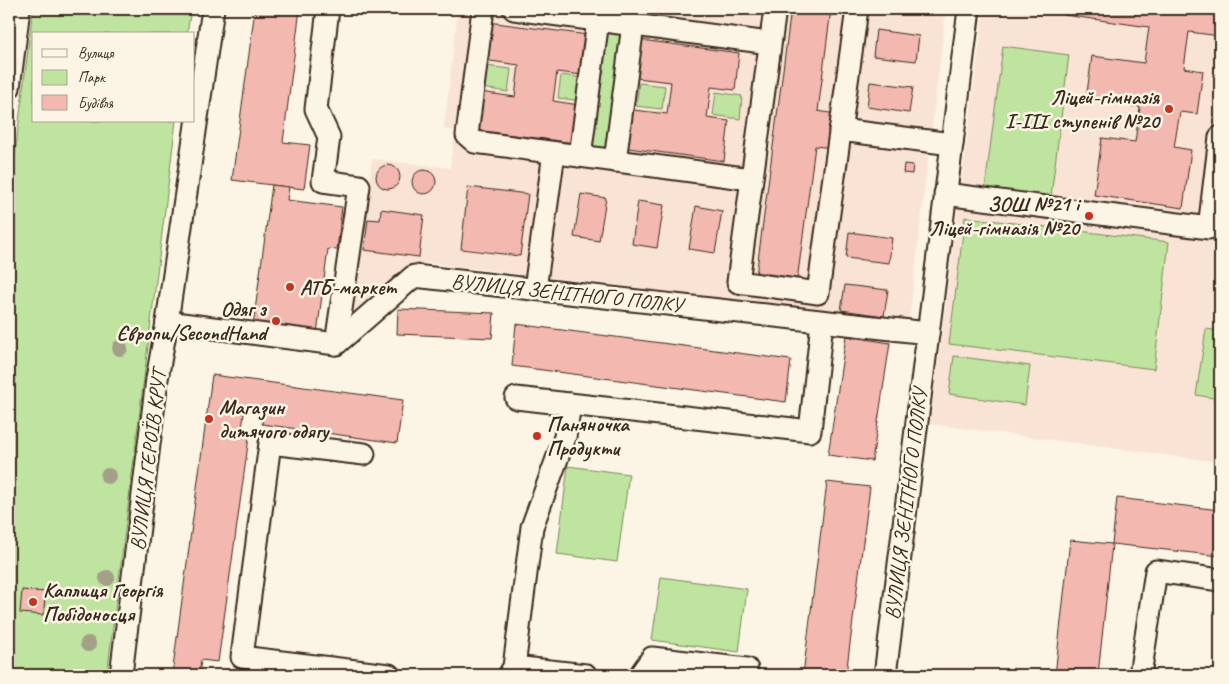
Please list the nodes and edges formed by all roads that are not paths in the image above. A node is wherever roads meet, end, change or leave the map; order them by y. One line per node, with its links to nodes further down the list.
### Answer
1 (19, 9): 12 (street)
2 (213, 9): 22 (street, ВУЛИЦЯ ГЕРОЇВ КРУТ)
3 (328, 9): 25 (street)
4 (483, 9): 16 (street)
5 (514, 9): 9 (street)
6 (775, 9): 11 (street)
7 (857, 9): 13 (street)
8 (968, 9): 15 (street, ВУЛИЦЯ ЗЕНІТНОГО ПОЛКУ)
9 (598, 20): 10 (street); 17 (street)
10 (633, 25): 11 (street); 18 (street)
11 (770, 43): 19 (street)
12 (9, 88)
13 (840, 130): 15 (street); 19 (street)
14 (1220, 137): 20 (street)
15 (952, 144): 20 (street, ВУЛИЦЯ ЗЕНІТНОГО ПОЛКУ)
16 (554, 153): 17 (street); 21 (street)
17 (580, 156): 18 (street)
18 (615, 161): 19 (street)
19 (751, 179)
20 (945, 194): 24 (street, ВУЛИЦЯ ЗЕНІТНОГО ПОЛКУ)
21 (535, 289): 23 (street, ВУЛИЦЯ ЗЕНІТНОГО ПОЛКУ); 25 (street, ВУЛИЦЯ ЗЕНІТНОГО ПОЛКУ)
22 (167, 322): 25 (street); 32 (street, ВУЛИЦЯ ГЕРОЇВ КРУТ)
23 (822, 322): 24 (street, ВУЛИЦЯ ЗЕНІТНОГО ПОЛКУ); 27 (street)
24 (928, 334): 36 (street, ВУЛИЦЯ ЗЕНІТНОГО ПОЛКУ)
25 (336, 344)
26 (516, 398): 27 (street)
27 (570, 404): 31 (street)
28 (364, 454): 33 (street)
29 (1220, 580): 37 (street)
30 (747, 669): 35 (street)
31 (512, 671): 34 (street)
32 (121, 675)
33 (389, 675)
34 (586, 675)
35 (640, 675)
36 (885, 675)
37 (1140, 675)

